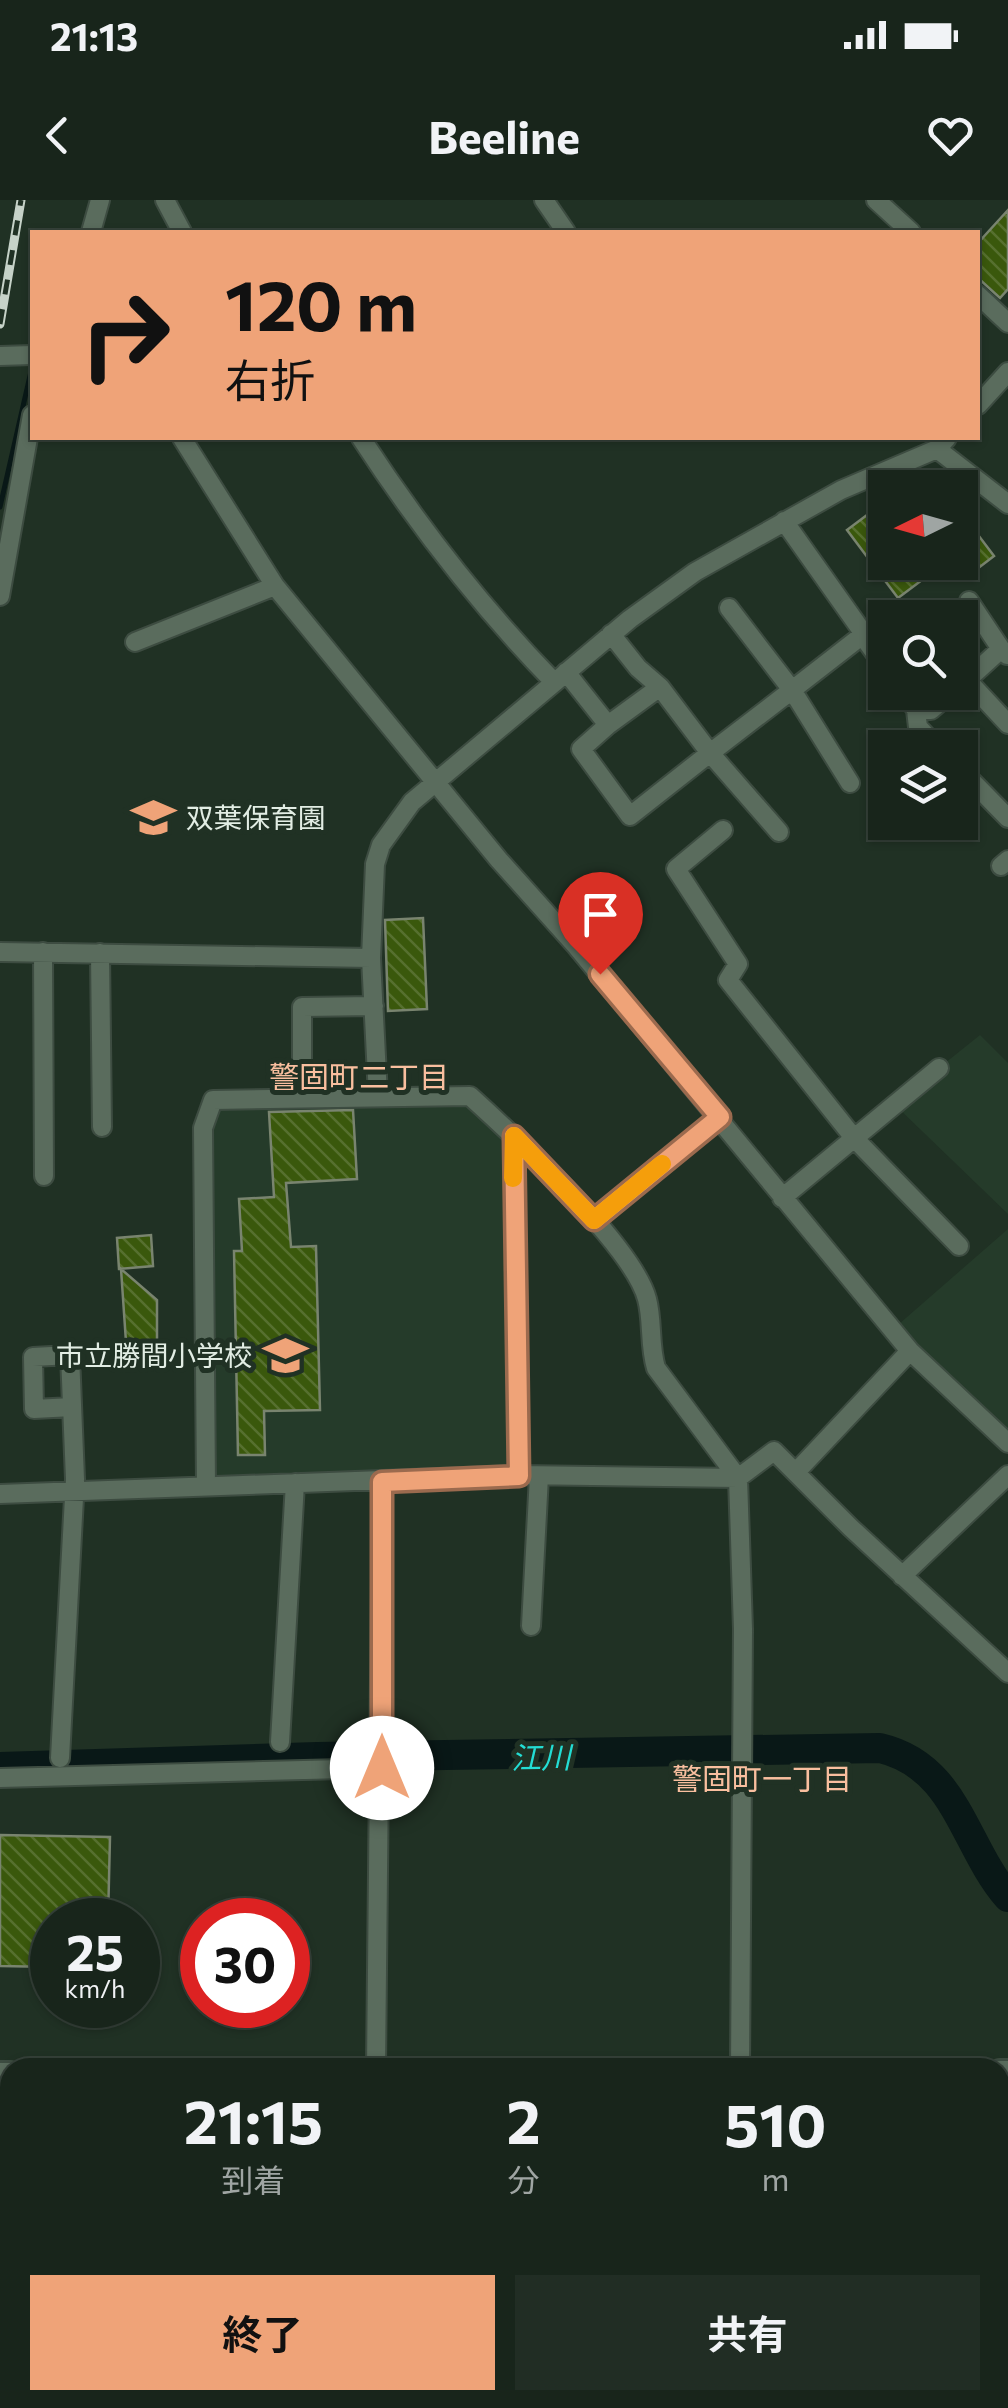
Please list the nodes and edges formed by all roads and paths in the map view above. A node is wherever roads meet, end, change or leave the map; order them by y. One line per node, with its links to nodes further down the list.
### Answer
1 (100, 200): 5 (street)
2 (165, 200): 6 (street)
3 (544, 200): 7 (street)
4 (876, 200): 8 (street)
5 (92, 230)
6 (181, 230)
7 (565, 230)
8 (909, 230)
9 (980, 296): 10 (street)
10 (1008, 323)
11 (30, 355): 12 (street)
12 (0, 356)
13 (1008, 372): 14 (street)
14 (980, 403)
15 (30, 425): 22 (street)
16 (183, 440): 21 (street)
17 (363, 440): 31 (street)
18 (942, 443): 19 (street); 20 (street)
19 (1008, 504)
20 (784, 521): 25 (street); 26 (street)
21 (275, 586): 27 (street); 40 (street)
22 (0, 596)
23 (729, 608): 33 (street)
24 (978, 613): 29 (street)
25 (611, 634): 31 (street); 32 (street)
26 (862, 635): 28 (street); 33 (street)
27 (135, 642)
28 (868, 643)
29 (1004, 652): 30 (street)
30 (978, 672)
31 (560, 676): 37 (street); 40 (street)
32 (660, 687): 37 (street); 39 (street)
33 (792, 690): 39 (street); 41 (street)
34 (978, 696): 36 (street)
35 (916, 710): 38 (street)
36 (1008, 724)
37 (608, 725): 39 (street)
38 (922, 730)
39 (710, 754): 45 (street)
40 (435, 780): 49 (street); 54 (street)
41 (850, 782)
42 (978, 788): 43 (street)
43 (1008, 818)
44 (724, 830): 57 (street)
45 (779, 832)
46 (0, 952): 47 (street)
47 (44, 952): 48 (street); 58 (street)
48 (100, 953): 49 (street); 55 (street)
49 (371, 958): 50 (street)
50 (374, 1006): 52 (street); 53 (street)
51 (939, 1068): 57 (street)
52 (378, 1096): 53 (street); 56 (street)
53 (302, 1098): 72 (street)
54 (720, 1117): 59 (street); 60 (street)
55 (102, 1127)
56 (514, 1136): 60 (street); 67 (street)
57 (854, 1138): 59 (street); 61 (street)
58 (44, 1176)
59 (782, 1198): 62 (street)
60 (594, 1220): 69 (street)
61 (959, 1246)
62 (910, 1352): 64 (street); 65 (street)
63 (72, 1407): 73 (street)
64 (1008, 1443)
65 (797, 1471): 69 (street); 75 (street)
66 (1008, 1475): 75 (street)
67 (519, 1476): 68 (street); 70 (street)
68 (539, 1476): 69 (street); 76 (street)
69 (738, 1478): 83 (street)
70 (382, 1482): 71 (street); 80 (street)
71 (295, 1483): 72 (street); 78 (street)
72 (206, 1485): 73 (street)
73 (73, 1493): 74 (street); 79 (street)
74 (0, 1494)
75 (902, 1576): 77 (street)
76 (531, 1626)
77 (1008, 1673)
78 (280, 1742)
79 (60, 1758)
80 (382, 1768): 81 (street); 82 (street)
81 (0, 1778)
82 (376, 2058)
83 (740, 2058)

